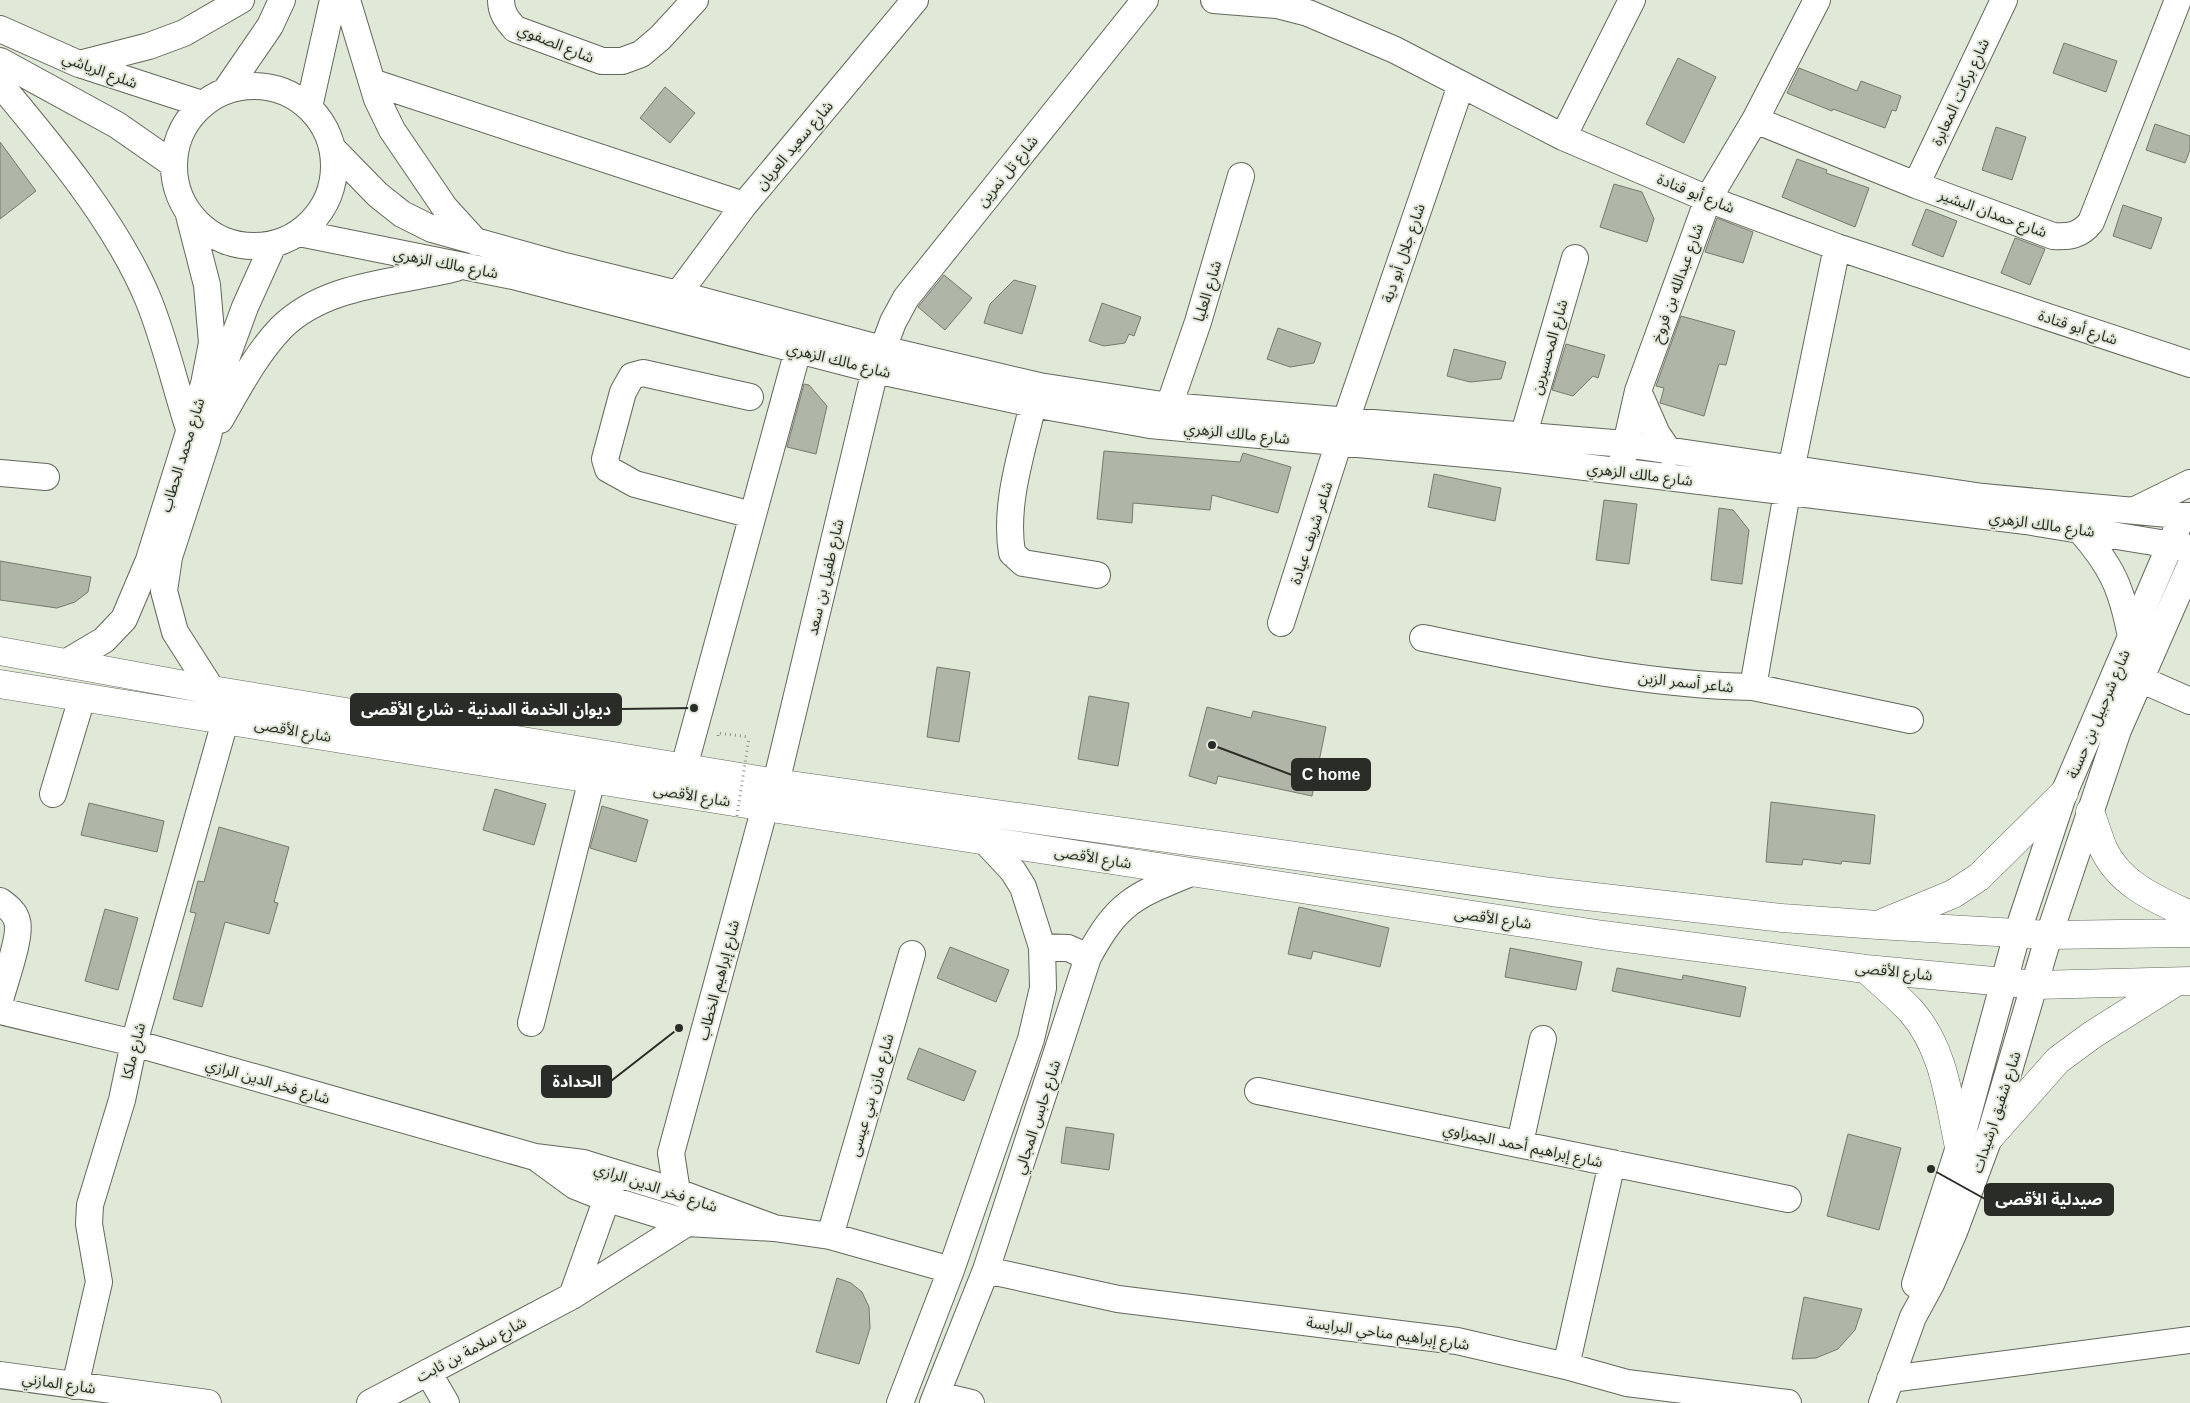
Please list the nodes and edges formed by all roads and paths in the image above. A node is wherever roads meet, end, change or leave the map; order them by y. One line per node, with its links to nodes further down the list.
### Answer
1 (241, 0): 17 (street)
2 (282, 0): 20 (street)
3 (334, 0): 23 (street)
4 (347, 0): 18 (street)
5 (501, 0): 6 (street, شارع الصفوي)
6 (695, 0)
7 (915, 0): 31 (street, شارع سعيد العريان)
8 (1145, 0): 41 (street, شارع تل نمرين)
9 (1214, 0): 14 (street, شارع أبو قتادة)
10 (1632, 0): 25 (street)
11 (1817, 0): 24 (street, شارع عبدالله بن فروخ)
12 (2004, 0): 29 (street, شارع بركات المعابرة)
13 (2178, 0): 29 (street, شارع حمدان البشير)
14 (1279, 2): 19 (street, شارع أبو قتادة)
15 (0, 29): 17 (street, شلرع الرياشي)
16 (0, 62): 27 (street)
17 (80, 64): 22 (street, شلرع الرياشي)
18 (372, 82): 31 (street); 34 (street)
19 (1461, 85): 25 (street, شارع أبو قتادة); 47 (street, شارع جلال أبو دية)
20 (226, 90): 22 (street); 23 (street)
21 (4, 98): 48 (street)
22 (202, 104): 27 (street)
23 (309, 107): 26 (street)
24 (1755, 120): 29 (street, شارع حمدان البشير); 30 (street, شارع عبدالله بن فروخ)
25 (1563, 138): 30 (street, شارع أبو قتادة)
26 (332, 149): 33 (street); 34 (street, شارع مالك الزهري)
27 (173, 164): 32 (street)
28 (1241, 176): 46 (street, شارع العليا)
29 (1916, 185)
30 (1708, 200): 36 (street, شارع أبو قتادة); 43 (street, شارع عبدالله بن فروخ)
31 (744, 205): 39 (street, شارع سعيد العريان)
32 (189, 215): 35 (street); 48 (street, شارع محمد الحطاب)
33 (299, 233): 35 (street); 38 (street, شارع مالك الزهري)
34 (477, 242): 39 (street, شارع مالك الزهري)
35 (273, 245): 48 (street, شارع محمد الحطاب)
36 (1837, 247): 42 (street, شارع أبو قتادة); 55 (street, شاعر أسمر الزبن)
37 (1575, 258): 49 (street, شارع المحسيرين)
38 (464, 266): 40 (street, شارع مالك الزهري); 48 (street)
39 (678, 294): 41 (street, شارع مالك الزهري)
40 (798, 350): 41 (street, شارع مالك الزهري); 59 (street)
41 (879, 360): 45 (street, شارع مالك الزهري); 46 (street, شارع مالك الزهري); 82 (street, شارع طفيل بن سعد)
42 (2190, 364)
43 (1638, 391): 50 (street, شارع عبدالله بن فروخ); 51 (street)
44 (750, 397): 59 (street)
45 (1032, 404): 47 (street, شارع مالك الزهري); 63 (street)
46 (1169, 406): 47 (street, شارع مالك الزهري)
47 (1343, 432): 49 (street, شارع مالك الزهري); 52 (street, شارع مالك الزهري); 64 (street, شاعر شريف عيادة)
48 (198, 435): 68 (street, شارع محمد الحطاب); 72 (street, شارع محمد الحطاب)
49 (1523, 437): 50 (street, شارع مالك الزهري)
50 (1625, 444): 51 (street, شارع مالك الزهري); 52 (street, شارع عبدالله بن فروخ)
51 (1670, 453): 55 (street, شارع مالك الزهري)
52 (1621, 472): 55 (street, شارع مالك الزهري)
53 (0, 474): 54 (street)
54 (46, 478)
55 (1789, 481): 57 (street, شارع مالك الزهري); 60 (street, شارع مالك الزهري); 71 (street, شاعر أسمر الزبن)
56 (2190, 483): 57 (street)
57 (2135, 510): 58 (street, شارع مالك الزهري)
58 (2188, 510): 61 (street, شارع شرحبيل بن حسنة)
59 (752, 515): 78 (street)
60 (2079, 529): 61 (street, شارع مالك الزهري); 65 (street)
61 (2180, 546): 65 (street, شارع شرحبيل بن حسنة)
62 (2190, 566): 69 (street, شارع شرحبيل بن حسنة)
63 (1096, 575)
64 (1282, 623)
65 (2130, 637): 80 (street, شارع شرحبيل بن حسنة)
66 (1423, 638): 71 (street, شاعر أسمر الزبن)
67 (0, 651): 68 (main road, شارع الأقصى)
68 (67, 662): 72 (main road, شارع الأقصى)
69 (2140, 679): 74 (street); 83 (street, شارع شرحبيل بن حسنة)
70 (0, 684): 73 (main road, شارع الأقصى)
71 (1753, 687): 76 (street)
72 (212, 690): 78 (main road, شارع الأقصى)
73 (82, 698): 75 (main road, شارع الأقصى); 81 (street)
74 (2190, 702)
75 (226, 718): 79 (main road, شارع الأقصى); 104 (street, شارع ملكا)
76 (1910, 720)
77 (718, 733): 84 (path, bridge)
78 (684, 767): 82 (main road, شارع الأقصى)
79 (592, 779): 82 (main road, شارع الأقصى); 102 (street)
80 (2064, 793): 89 (main road); 91 (street, شارع شرحبيل بن حسنة)
81 (53, 794)
82 (770, 795): 85 (main road, شارع الأقصى); 89 (main road, شارع الأقصى); 109 (street, شارع إبراهيم الخطاب)
83 (2090, 812): 88 (main road); 92 (street, شارع شرحبيل بن حسنة)
84 (737, 816)
85 (984, 840): 86 (main road, شارع الأقصى); 93 (street, شارع حابس المجالي)
86 (1191, 873): 95 (street, شارع حابس المجالي); 96 (main road, شارع الأقصى)
87 (0, 900): 100 (street)
88 (2190, 915)
89 (1878, 925): 91 (main road, شارع الأقصى)
90 (2190, 933): 92 (main road, شارع الأقصى)
91 (2017, 934): 92 (main road, شارع الأقصى); 98 (street, شارع شرحبيل بن حسنة)
92 (2049, 935): 99 (street, شارع شفيق ارشيدات)
93 (1042, 948): 95 (street); 120 (street, شارع حابس المجالي)
94 (912, 954): 119 (street, شارع مازن بني عيسى)
95 (1088, 957): 121 (street, شارع حابس المجالي)
96 (1866, 969): 98 (main road, شارع الأقصى); 108 (main road)
97 (2183, 981): 99 (main road, شارع الأقصى); 106 (main road)
98 (2003, 982): 99 (main road, شارع الأقصى); 108 (street, شارع شفيق ارشيدات)
99 (2036, 985): 106 (street, شارع شفيق ارشيدات)
100 (0, 1000)
101 (0, 1011): 104 (street, شارع فخر الدين الرازي)
102 (531, 1023)
103 (1543, 1039): 107 (street)
104 (134, 1043): 110 (street, شارع فخر الدين الرازي); 128 (street, شارع ملكا)
105 (1258, 1092): 107 (street, شارع إبراهيم أحمد الجمزاوي)
106 (1990, 1138): 123 (street, شارع شفيق ارشيدات)
107 (1520, 1143): 111 (street, شارع إبراهيم أحمد الجمزاوي)
108 (1959, 1147): 123 (street, شارع شفيق ارشيدات)
109 (671, 1153): 113 (street, شارع إبراهيم الخطاب); 114 (street, شارع إبراهيم الخطاب)
110 (535, 1157): 112 (street, شارع فخر الدين الرازي); 115 (street, شارع فخر الدين الرازي)
111 (1612, 1163): 116 (street, شارع إبراهيم أحمد الجمزاوي); 125 (street)
112 (616, 1174): 113 (street, شارع فخر الدين الرازي); 115 (street)
113 (643, 1182): 114 (street, شارع فخر الدين الرازي)
114 (687, 1195): 117 (street); 118 (street, شارع فخر الدين الرازي)
115 (606, 1198): 117 (street, شارع فخر الدين الرازي); 122 (street)
116 (1788, 1199)
117 (688, 1223): 118 (street, شارع فخر الدين الرازي); 122 (street, شارع سلامة بن ثابت)
118 (774, 1228): 119 (street, شارع فخر الدين الرازي)
119 (830, 1236): 120 (street, شارع فخر الدين الرازي)
120 (951, 1270): 134 (street, شارع حابس المجالي)
121 (986, 1270): 125 (street, شارع إبراهيم مناحي البرايسة); 130 (street, شارع حابس المجالي)
122 (572, 1296): 126 (street, شارع سلامة بن ثابت)
123 (1913, 1317): 129 (street, شارع شفيق ارشيدات)
124 (2190, 1340): 129 (street)
125 (1566, 1366): 136 (street, شارع إبراهيم مناحي البرايسة)
126 (428, 1372): 132 (street, شارع سلامة بن ثابت); 133 (street)
127 (0, 1375): 128 (street, شارع المازني)
128 (75, 1386): 131 (street, شارع المازني)
129 (1886, 1391)
130 (935, 1399): 135 (street)
131 (208, 1403)
132 (370, 1403)
133 (446, 1403)
134 (900, 1403)
135 (972, 1403)
136 (1788, 1403)

